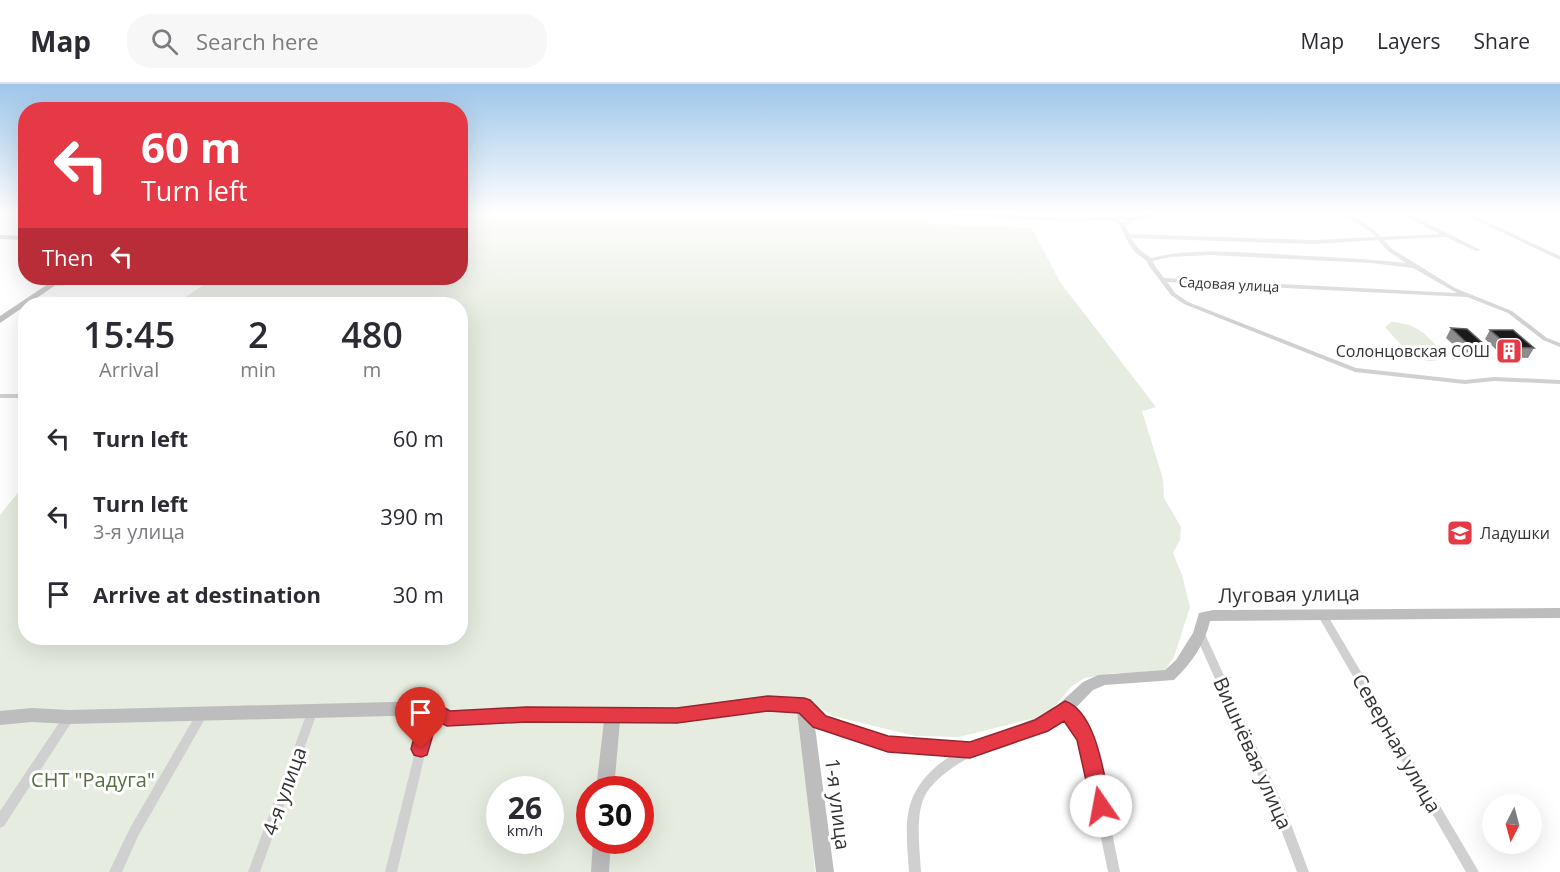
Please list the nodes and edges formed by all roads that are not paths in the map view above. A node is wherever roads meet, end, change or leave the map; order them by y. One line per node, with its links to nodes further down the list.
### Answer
1 (1137, 250): 5 (street)
2 (1390, 250): 6 (street)
3 (1542, 250): 4 (street)
4 (1560, 258)
5 (1150, 260): 6 (street); 7 (street)
6 (1414, 266): 9 (street)
7 (1162, 280): 9 (street, Садовая улица); 14 (street, Садовая улица)
8 (53, 285): 10 (street)
9 (1466, 295): 13 (street)
10 (37, 297)
11 (18, 311): 12 (street)
12 (0, 320)
13 (1560, 345)
14 (1560, 382)
15 (0, 396): 16 (street)
16 (18, 396)
17 (1560, 613): 18 (street, Луговая улица)
18 (1322, 614): 19 (street, Луговая улица); 40 (street, Северная улица)
19 (1200, 634): 22 (street, Луговая улица); 39 (street, Вишнёвая улица)
20 (804, 705): 25 (street); 28 (street); 36 (street, 1-я улица)
21 (431, 708): 23 (street); 25 (street); 34 (street)
22 (1065, 708): 28 (street); 38 (street)
23 (313, 710): 24 (street); 33 (street, 4-я улица)
24 (201, 714): 26 (street); 32 (street)
25 (613, 715): 29 (street)
26 (69, 717): 27 (street); 30 (street)
27 (0, 718)
28 (970, 750): 37 (street)
29 (606, 776)
30 (0, 822)
31 (601, 854): 35 (street)
32 (115, 872)
33 (254, 872)
34 (391, 872)
35 (600, 872)
36 (825, 872)
37 (915, 872)
38 (1114, 872)
39 (1303, 872)
40 (1473, 872)

